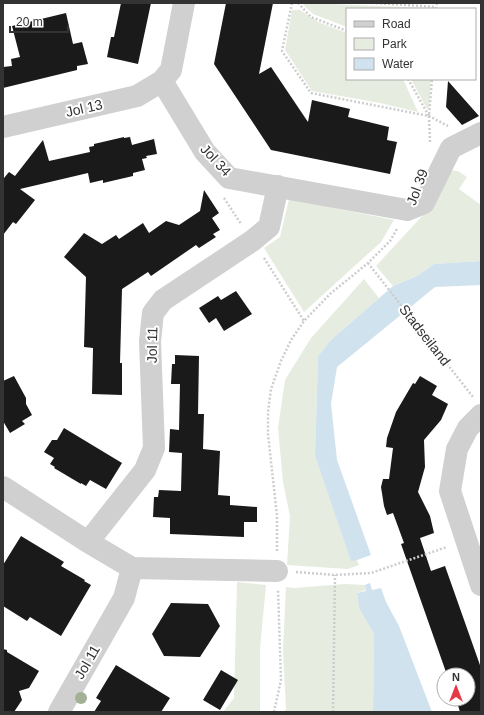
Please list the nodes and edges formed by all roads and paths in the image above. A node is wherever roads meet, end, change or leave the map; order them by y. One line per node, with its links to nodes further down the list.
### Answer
1 (184, 3): 10 (street)
2 (292, 3): 11 (path)
3 (298, 3): 7 (path)
4 (372, 3): 6 (path)
5 (437, 3): 6 (path)
6 (436, 8)
7 (346, 31)
8 (409, 80): 11 (path)
9 (432, 80): 11 (path)
10 (162, 81): 12 (street, Jol 13); 15 (street, Jol 34)
11 (429, 116): 14 (path)
12 (3, 127)
13 (481, 133): 16 (street, Jol 39)
14 (430, 145)
15 (278, 186): 16 (street, Jol 34); 21 (street, Jol 11)
16 (407, 210): 17 (path)
17 (368, 263): 18 (path, Stadseiland); 23 (path)
18 (479, 408): 20 (street)
19 (3, 487): 21 (street)
20 (466, 541): 24 (path); 25 (street)
21 (88, 542): 22 (street)
22 (132, 568): 23 (street); 26 (street, Jol 11)
23 (277, 572): 24 (path); 27 (path)
24 (336, 575): 28 (path)
25 (481, 585)
26 (59, 712)
27 (274, 712)
28 (333, 712)

